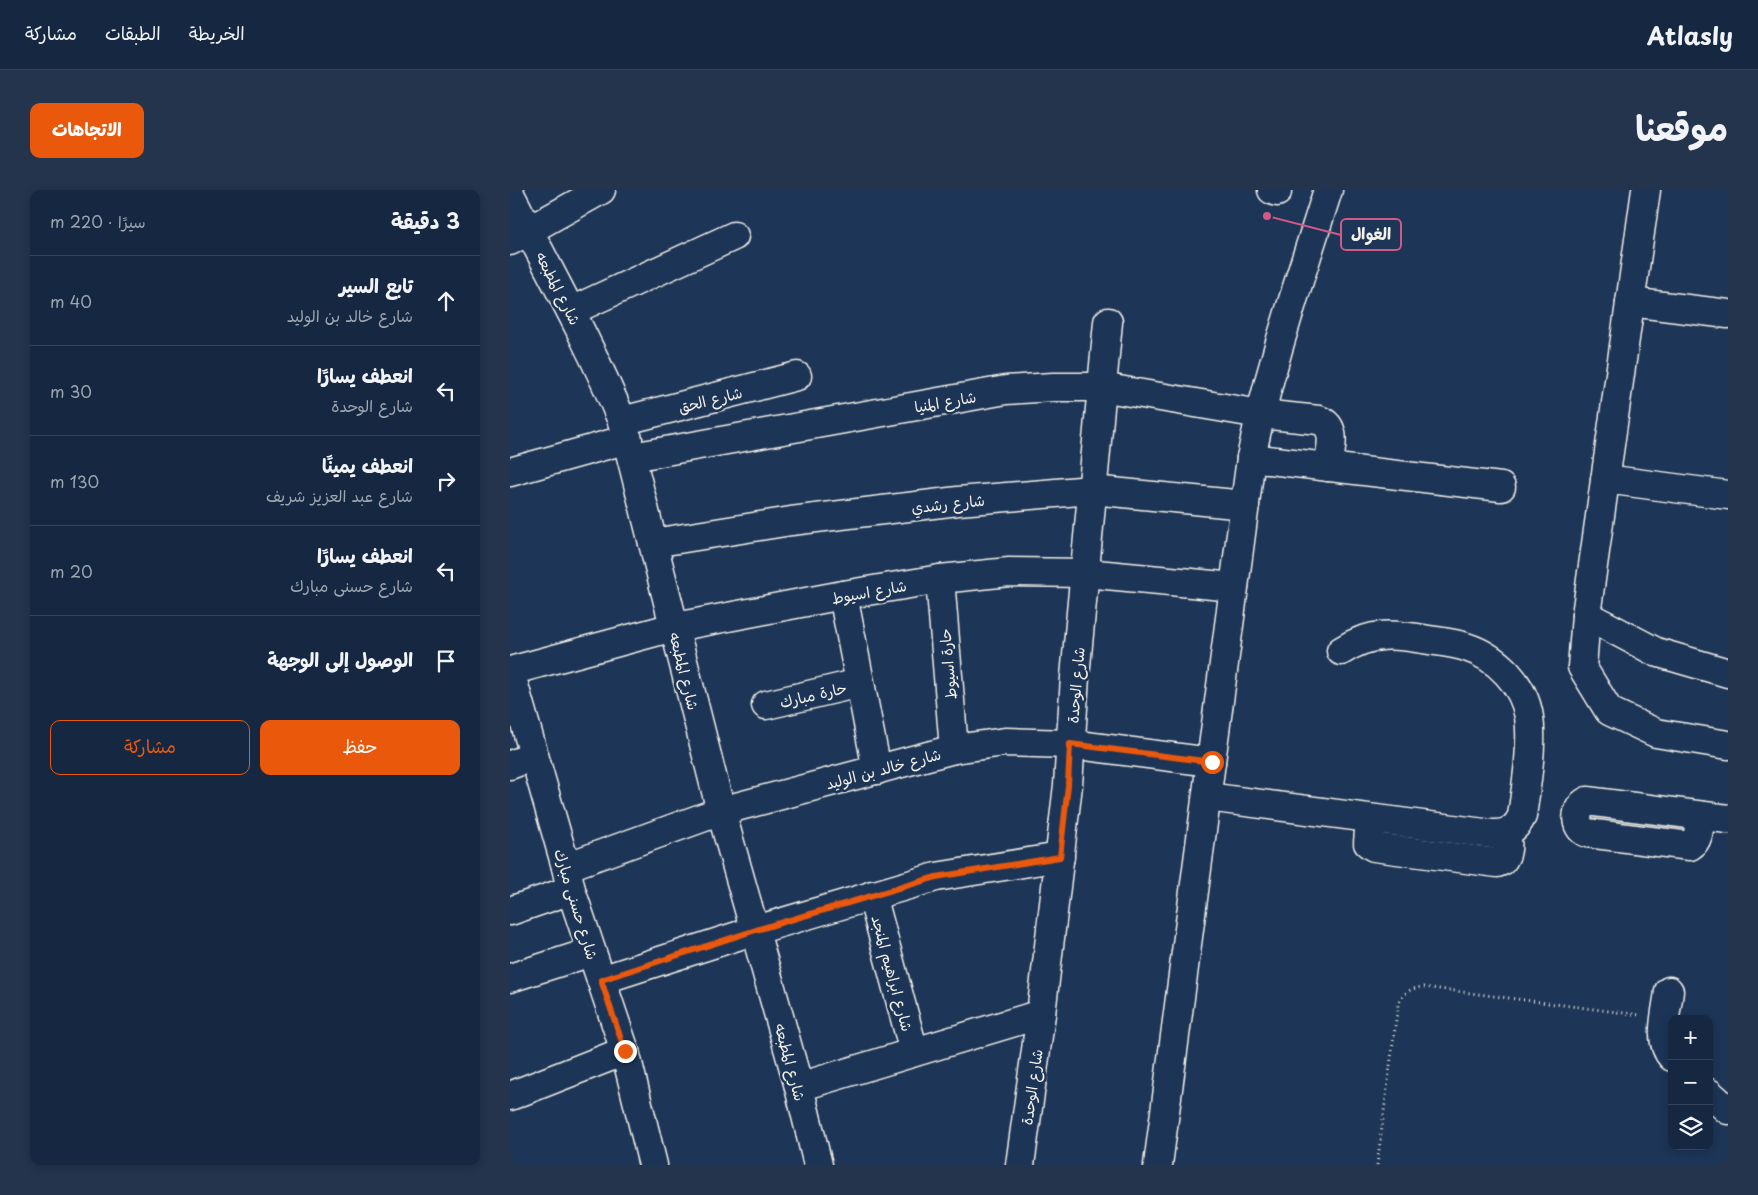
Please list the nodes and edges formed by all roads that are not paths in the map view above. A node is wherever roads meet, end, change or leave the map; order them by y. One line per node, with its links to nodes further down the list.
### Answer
1 (601, 190): 5 (street)
2 (1328, 190): 13 (street)
3 (1646, 190): 7 (street)
4 (510, 194): 5 (street, شارع المطبعه)
5 (520, 236): 8 (street, شارع المطبعه)
6 (734, 236): 8 (street)
7 (1630, 302): 9 (street); 18 (street)
8 (571, 310): 14 (street, شارع المطبعه)
9 (1728, 314)
10 (1108, 322): 12 (street, شارع الوحدة)
11 (797, 376): 14 (street, شارع الحق)
12 (1101, 387): 13 (street, شارع المنيا); 14 (street, شارع المنيا); 20 (street, شارع الوحدة)
13 (1260, 414): 15 (street); 16 (street, شارع المنيا)
14 (627, 439): 17 (street); 23 (street, شارع المطبعه)
15 (1251, 458): 16 (street); 22 (street)
16 (1328, 467): 19 (street)
17 (510, 472)
18 (1605, 479): 21 (street); 28 (street)
19 (1502, 487)
20 (1092, 490): 22 (street, شارع رشدي); 23 (street, شارع رشدي); 24 (street, شارع الوحدة)
21 (1728, 495)
22 (1245, 505): 26 (street)
23 (653, 543): 29 (street, شارع المطبعه)
24 (1085, 573): 25 (street, شارع اسيوط); 26 (street, شارع اسيوط); 35 (street, شارع الوحدة)
25 (940, 579): 27 (street, شارع اسيوط); 37 (street, حارة اسيوط)
26 (1234, 587): 39 (street)
27 (843, 595): 29 (street, شارع اسيوط); 33 (street)
28 (1586, 615): 32 (street); 36 (street)
29 (674, 627): 31 (street, شارع اسيوط); 42 (street, شارع المطبعه)
30 (1341, 650): 41 (street)
31 (510, 671): 38 (street, شارع حسنى مبارك)
32 (1728, 673)
33 (860, 683): 34 (street, حارة مبارك); 40 (street)
34 (766, 705)
35 (1070, 744): 37 (street, شارع خالد بن الوليد); 39 (street, شارع خالد بن الوليد); 45 (street, شارع الوحدة)
36 (1728, 745)
37 (954, 749): 40 (street, شارع خالد بن الوليد)
38 (522, 761): 46 (street, شارع حسنى مبارك)
39 (1212, 762): 41 (street)
40 (877, 770): 42 (street, شارع خالد بن الوليد)
41 (1207, 797): 65 (street)
42 (721, 811): 46 (street, شارع خالد بن الوليد); 49 (street, شارع المطبعه)
43 (1700, 816): 44 (street)
44 (1728, 819)
45 (1060, 857): 47 (street); 54 (street, شارع الوحدة)
46 (568, 879): 48 (street, شارع خالد بن الوليد); 50 (street, شارع حسنى مبارك)
47 (872, 895): 49 (street); 57 (street, شارع ابراهيم المنجد)
48 (510, 911)
49 (756, 930): 52 (street); 58 (street, شارع المطبعه)
50 (591, 952): 51 (street); 52 (street, شارع حسنى مبارك)
51 (510, 978)
52 (601, 980): 56 (street, شارع حسنى مبارك)
53 (1669, 991): 55 (street)
54 (1041, 1014): 57 (street); 64 (street, شارع الوحدة)
55 (1668, 1050)
56 (625, 1051): 59 (street); 62 (street, شارع حسنى مبارك)
57 (914, 1052): 58 (street)
58 (798, 1087): 63 (street, شارع المطبعه)
59 (510, 1096)
60 (1713, 1097): 61 (street)
61 (1728, 1110)
62 (653, 1165)
63 (818, 1165)
64 (1020, 1165)
65 (1158, 1165)

